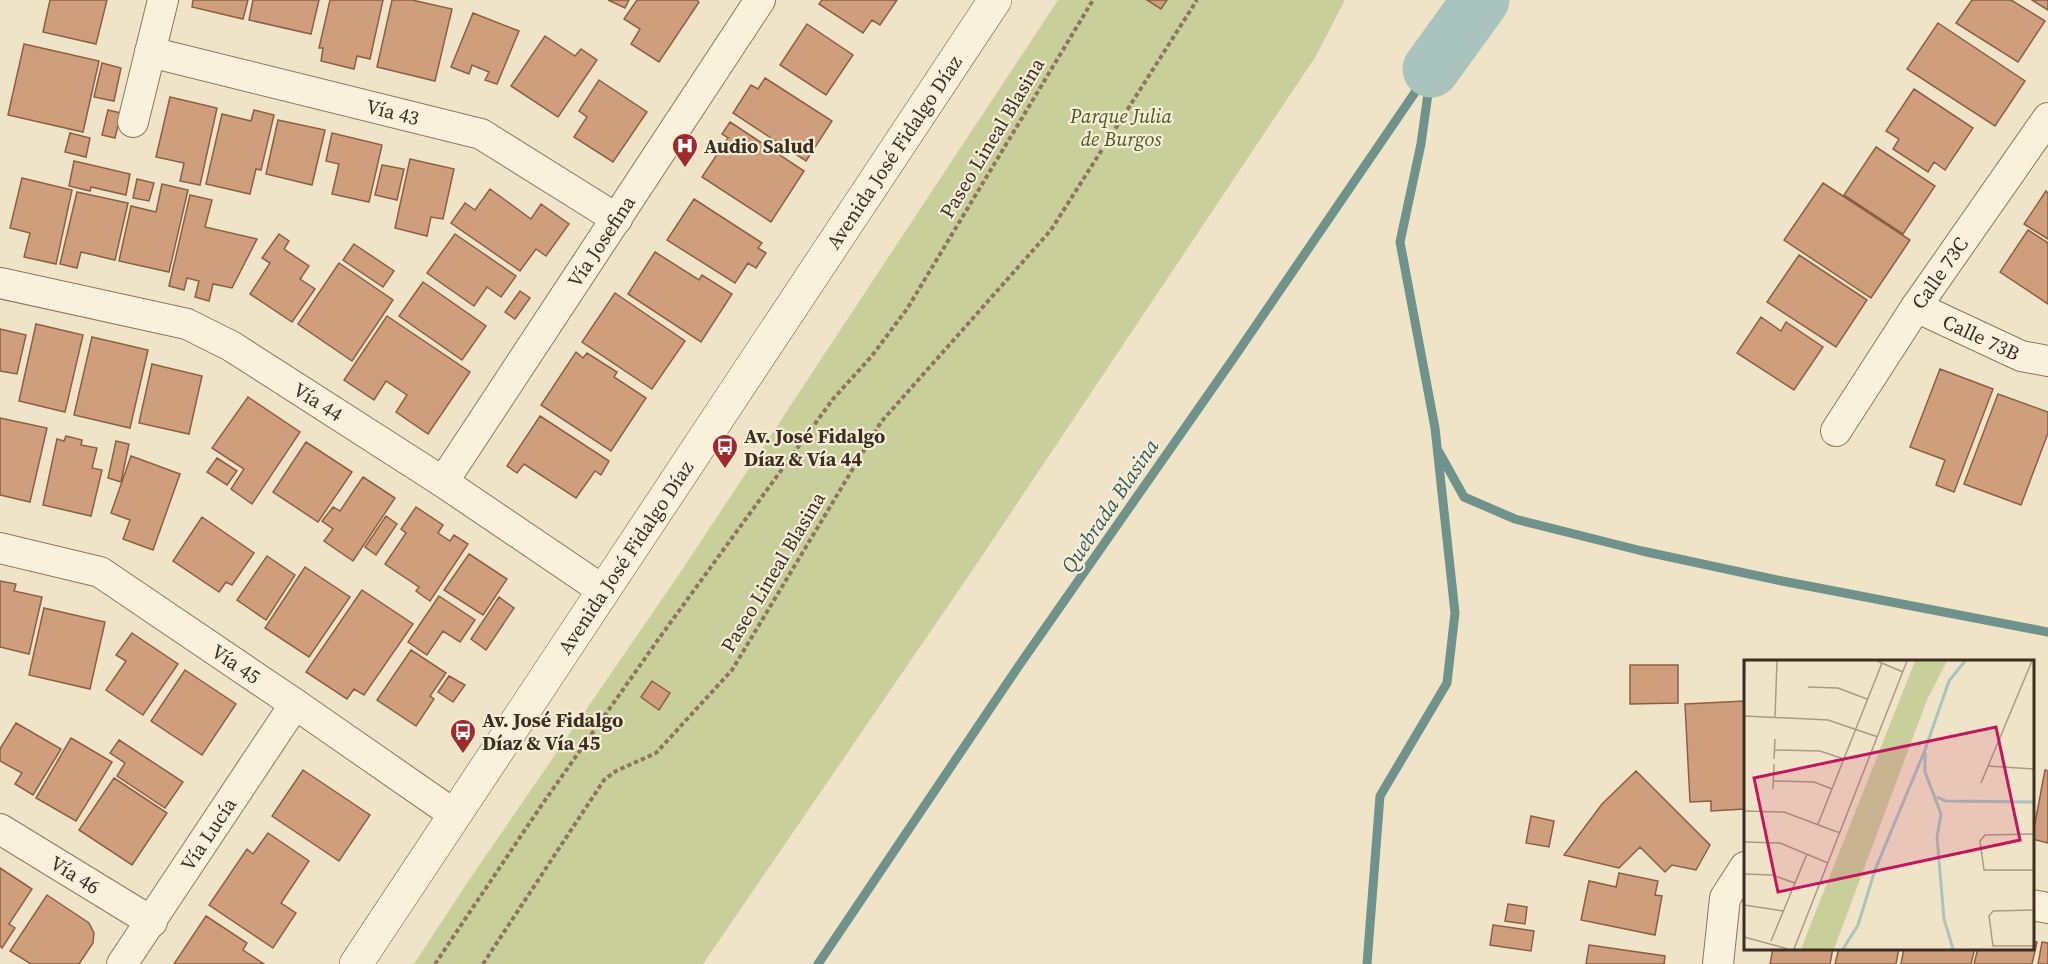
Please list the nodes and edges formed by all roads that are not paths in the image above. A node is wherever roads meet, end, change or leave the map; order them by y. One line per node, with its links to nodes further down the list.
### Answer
1 (163, 0): 4 (street)
2 (760, 0): 7 (street, Vía Josefina)
3 (995, 0): 14 (street, Avenida José Fidalgo Díaz)
4 (150, 52): 6 (street); 7 (street, Vía 43)
5 (2048, 118): 9 (street, Calle 73C)
6 (133, 122)
7 (617, 219): 12 (street, Vía Josefina)
8 (0, 283): 12 (street, Vía 44)
9 (1916, 307): 10 (street, Calle 73B); 11 (street, Calle 73C)
10 (2048, 361)
11 (1836, 431)
12 (443, 482): 14 (street, Vía 44)
13 (0, 548): 15 (street, Vía 45)
14 (604, 591): 16 (street, Avenida José Fidalgo Díaz)
15 (295, 704): 16 (street, Vía 45); 21 (street, Vía Lucía)
16 (454, 815): 23 (street, Avenida José Fidalgo Díaz)
17 (0, 829): 21 (street, Vía 46)
18 (1744, 869): 24 (street)
19 (2033, 905): 20 (street)
20 (2048, 908)
21 (152, 922): 22 (street, Vía Lucía)
22 (122, 964)
23 (356, 964)
24 (1718, 964)

